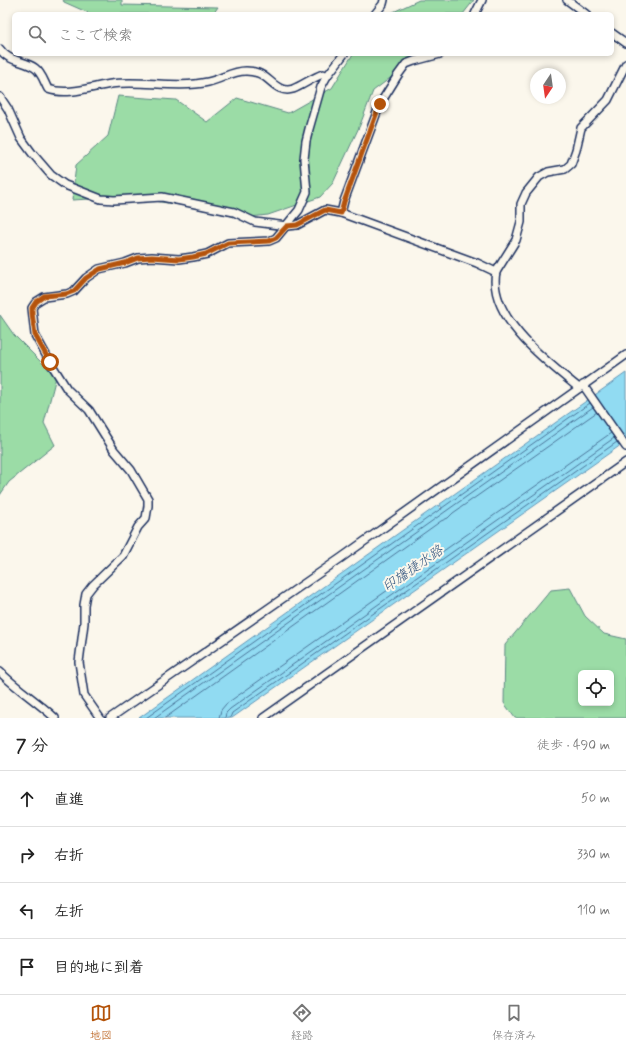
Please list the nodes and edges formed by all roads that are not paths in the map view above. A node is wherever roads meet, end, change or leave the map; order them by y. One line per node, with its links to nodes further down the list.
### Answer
1 (384, 0): 4 (street)
2 (482, 0): 5 (street)
3 (567, 0): 6 (street)
4 (377, 12)
5 (476, 12)
6 (583, 12)
7 (614, 34): 8 (street)
8 (626, 43)
9 (0, 49): 13 (street)
10 (343, 56): 13 (street)
11 (433, 56): 15 (street)
12 (626, 64): 17 (street)
13 (328, 76): 16 (street)
14 (0, 97): 16 (street)
15 (341, 213): 16 (street); 17 (street)
16 (287, 226): 24 (street)
17 (496, 272): 19 (street)
18 (626, 355): 19 (street)
19 (581, 386): 20 (street); 25 (street)
20 (626, 447)
21 (626, 462): 26 (street)
22 (0, 672): 23 (street)
23 (55, 718)
24 (100, 718)
25 (110, 718)
26 (263, 718)

